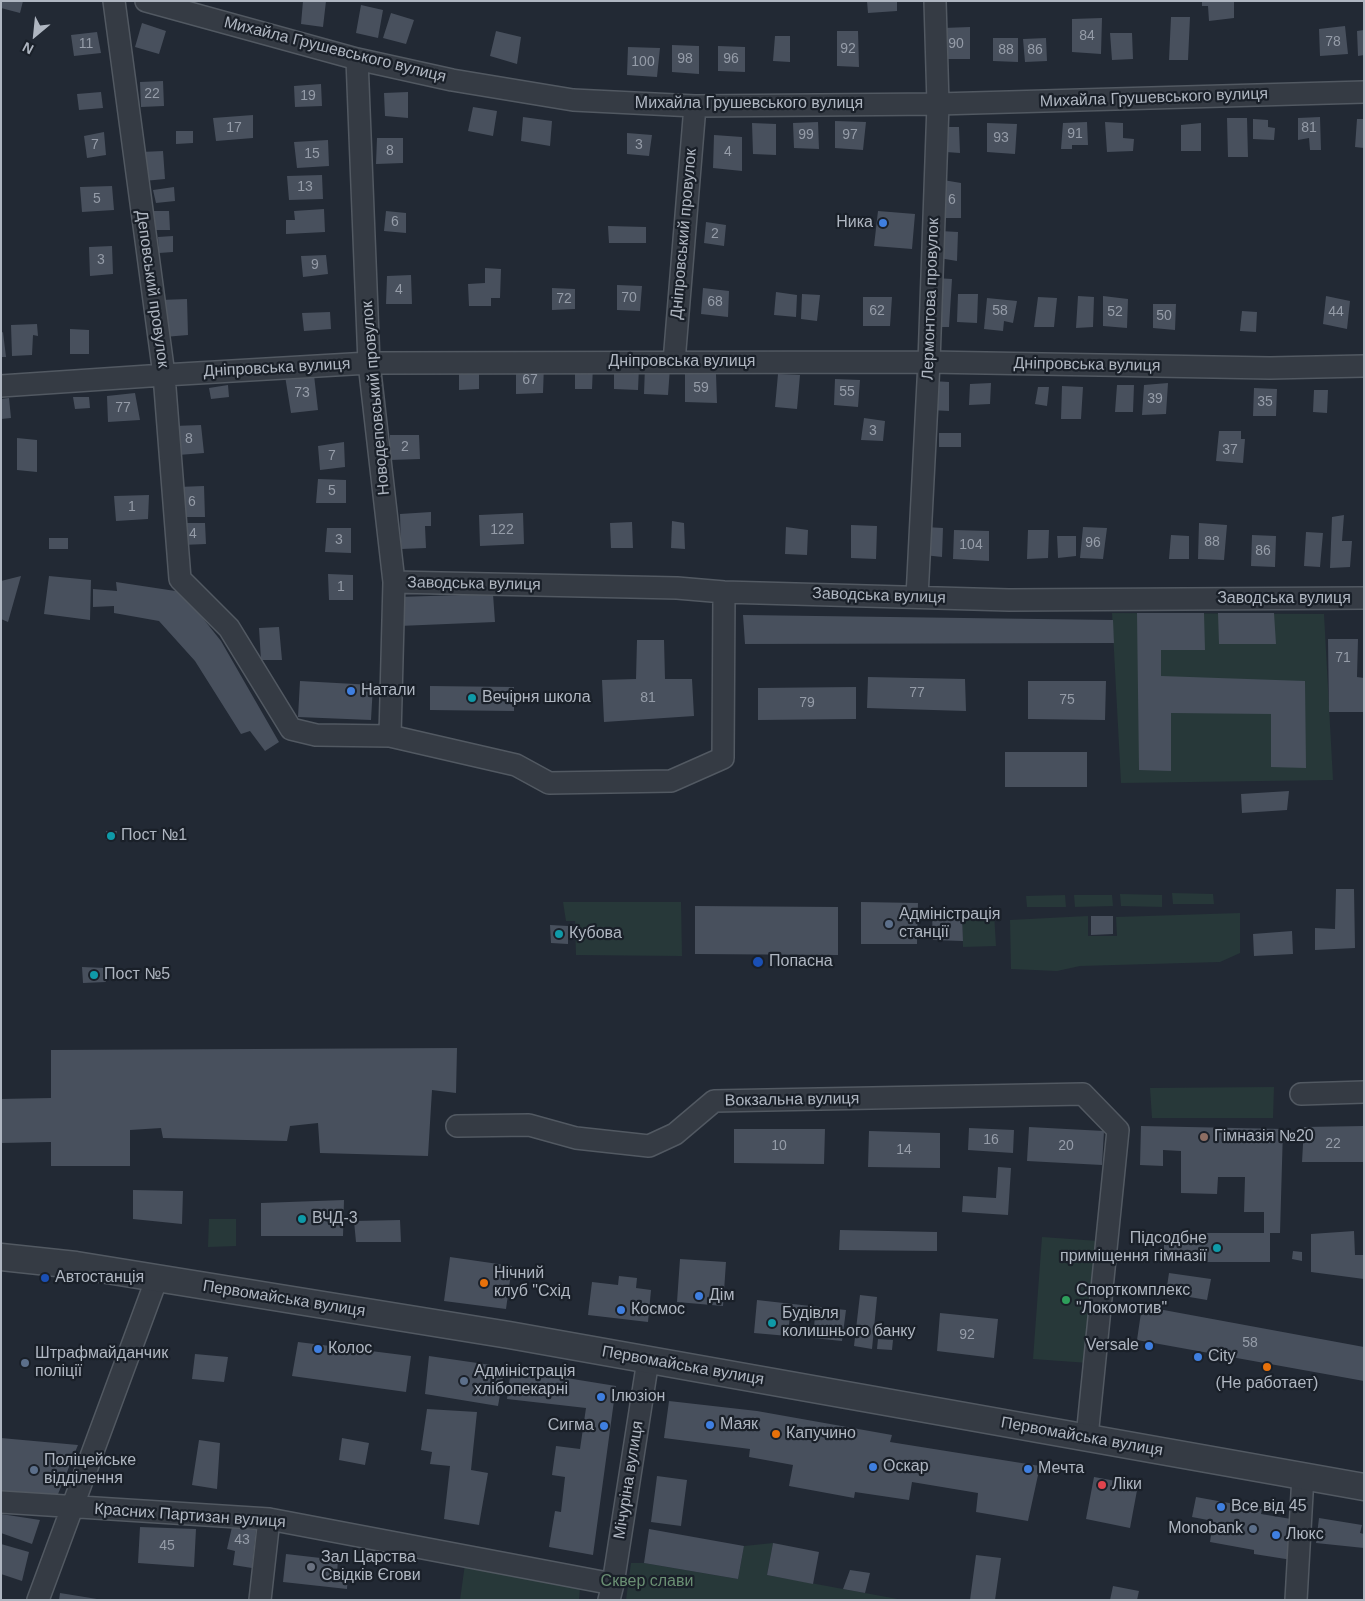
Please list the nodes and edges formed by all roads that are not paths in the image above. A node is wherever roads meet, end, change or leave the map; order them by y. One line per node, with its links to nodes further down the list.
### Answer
1 (114, 1): 12 (street, Деповський провулок)
2 (146, 1): 4 (street, Михайла Грушевського вулиця)
3 (935, 1): 6 (street, Лермонтова провулок)
4 (357, 59): 7 (street, Михайла Грушевського вулиця); 10 (street, Новодеповський провулок)
5 (1364, 92): 6 (street, Михайла Грушевського вулиця)
6 (938, 104): 7 (street, Михайла Грушевського вулиця); 9 (street, Лермонтова провулок)
7 (694, 106): 8 (street, Дніпровський провулок)
8 (674, 362): 9 (street, Дніпровська вулиця); 10 (street, Дніпровська вулиця)
9 (929, 362): 11 (street, Дніпровська вулиця); 16 (street, Лермонтова провулок)
10 (369, 363): 12 (street, Дніпровська вулиця); 14 (street, Новодеповський провулок)
11 (1364, 366)
12 (164, 375): 13 (street, Дніпровська вулиця); 18 (street, Деповський провулок)
13 (1, 386)
14 (394, 582): 15 (street, Заводська вулиця); 18 (street, Новодеповський провулок)
15 (724, 592): 16 (street, Заводська вулиця); 18 (street)
16 (917, 596): 17 (street, Заводська вулиця)
17 (1364, 598)
18 (390, 736)
19 (1364, 1092): 20 (street)
20 (1301, 1094)
21 (457, 1126): 25 (street, Вокзальна вулиця)
22 (1, 1256): 23 (street, Первомайська вулиця)
23 (157, 1278): 24 (street, Первомайська вулиця); 29 (street)
24 (648, 1360): 25 (street, Первомайська вулиця); 31 (street, Мічуріна вулиця)
25 (1087, 1437): 26 (street, Первомайська вулиця)
26 (1303, 1476): 27 (street, Первомайська вулиця); 34 (street)
27 (1364, 1487)
28 (1, 1502): 29 (street, Красних Партизан вулиця)
29 (71, 1507): 30 (street, Красних Партизан вулиця); 32 (street)
30 (269, 1519): 31 (street, Красних Партизан вулиця); 33 (street)
31 (611, 1592)
32 (38, 1600)
33 (260, 1600)
34 (1296, 1600)

